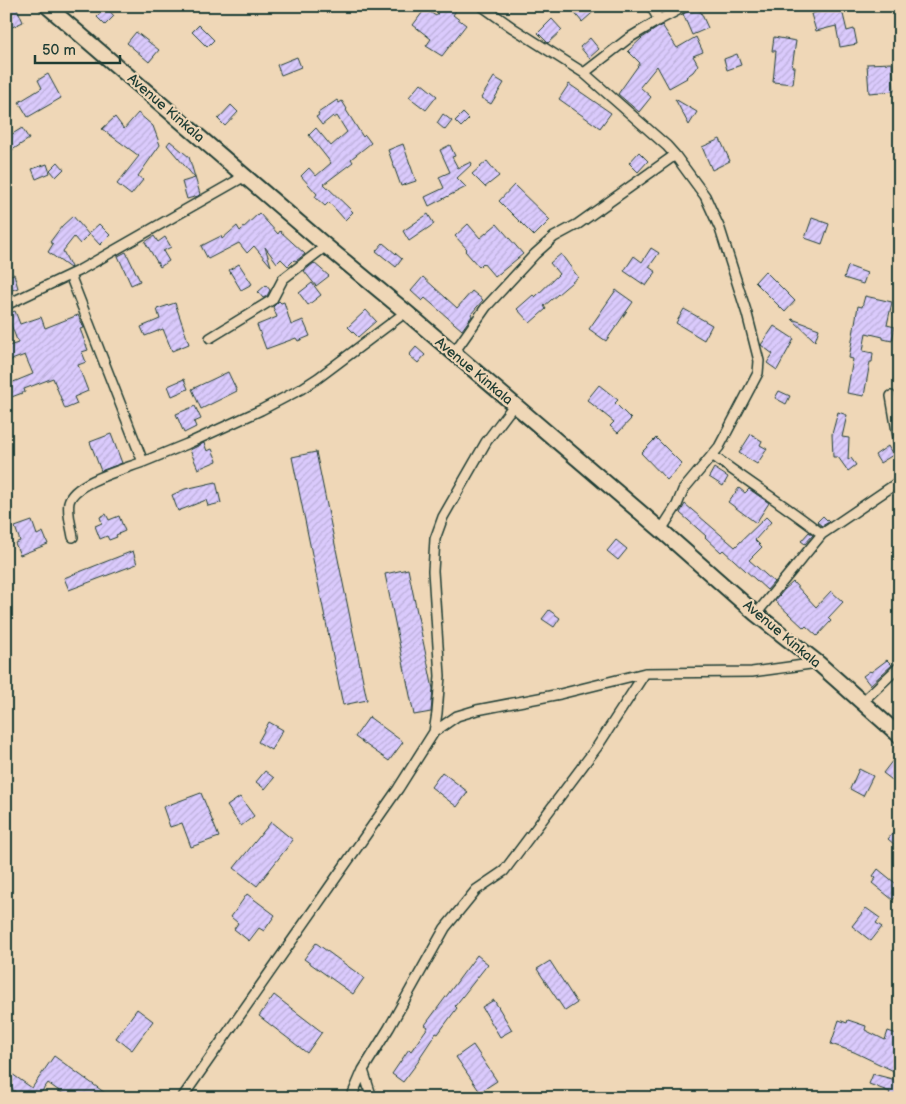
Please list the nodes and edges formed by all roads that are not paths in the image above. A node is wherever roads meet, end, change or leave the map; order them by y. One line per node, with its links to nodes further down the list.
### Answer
1 (48, 6): 8 (main road, Avenue Kinkala)
2 (482, 6): 6 (street)
3 (651, 6): 5 (street)
4 (686, 6): 5 (street)
5 (658, 20): 6 (street)
6 (584, 73): 7 (street)
7 (675, 155): 14 (street); 18 (street)
8 (245, 176): 9 (main road, Avenue Kinkala); 10 (street)
9 (326, 246): 12 (main road, Avenue Kinkala); 13 (street)
10 (70, 274): 11 (street); 19 (street)
11 (6, 305)
12 (406, 312): 14 (main road, Avenue Kinkala); 19 (street)
13 (210, 338)
14 (453, 354): 16 (main road, Avenue Kinkala)
15 (891, 396): 17 (street)
16 (514, 406): 21 (main road, Avenue Kinkala); 29 (street)
17 (900, 449)
18 (712, 455): 21 (street); 22 (street)
19 (143, 462): 23 (street)
20 (900, 480): 22 (street)
21 (661, 530): 24 (main road, Avenue Kinkala)
22 (822, 534): 24 (street)
23 (73, 537)
24 (756, 614): 25 (main road, Avenue Kinkala)
25 (818, 663): 27 (street); 28 (main road, Avenue Kinkala)
26 (900, 666): 28 (street)
27 (645, 673): 29 (street); 31 (street)
28 (862, 702): 30 (main road, Avenue Kinkala)
29 (434, 732): 32 (street)
30 (900, 736)
31 (363, 1070): 33 (street); 34 (street)
32 (182, 1098)
33 (351, 1098)
34 (372, 1098)

